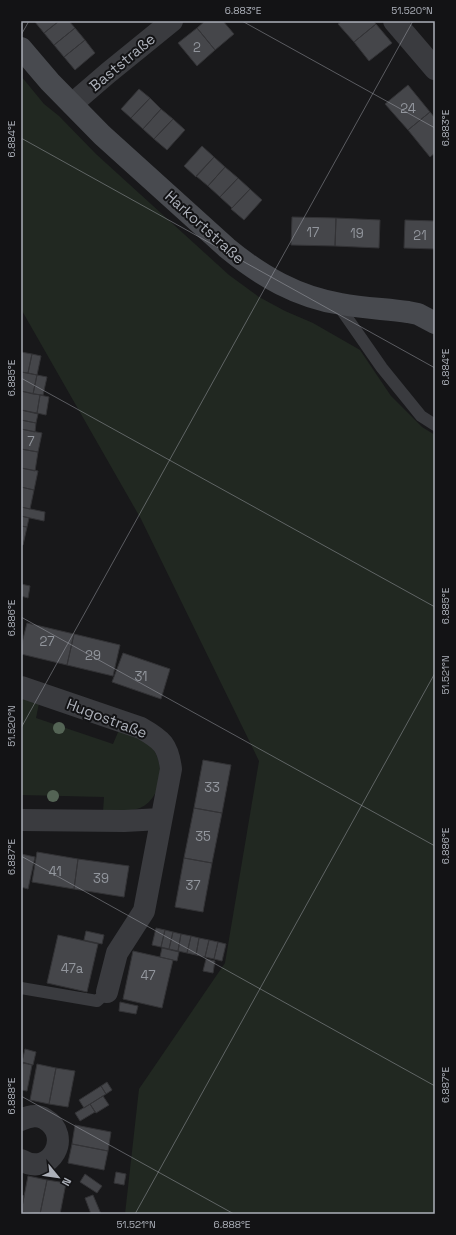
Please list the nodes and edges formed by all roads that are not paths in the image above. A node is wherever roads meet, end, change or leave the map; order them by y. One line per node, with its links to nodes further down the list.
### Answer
1 (172, 21): 5 (street, Baststraße)
2 (394, 21): 4 (street)
3 (21, 48): 5 (street, Harkortstraße)
4 (435, 69)
5 (72, 104): 6 (street, Harkortstraße)
6 (340, 304): 7 (street, Harkortstraße); 8 (lane)
7 (435, 323)
8 (435, 425)
9 (21, 687): 10 (street, Hugostraße)
10 (161, 819): 11 (street); 13 (street, Hugostraße)
11 (21, 820)
12 (21, 988): 13 (lane)
13 (107, 992)
14 (21, 1120): 15 (street)
15 (21, 1160)

